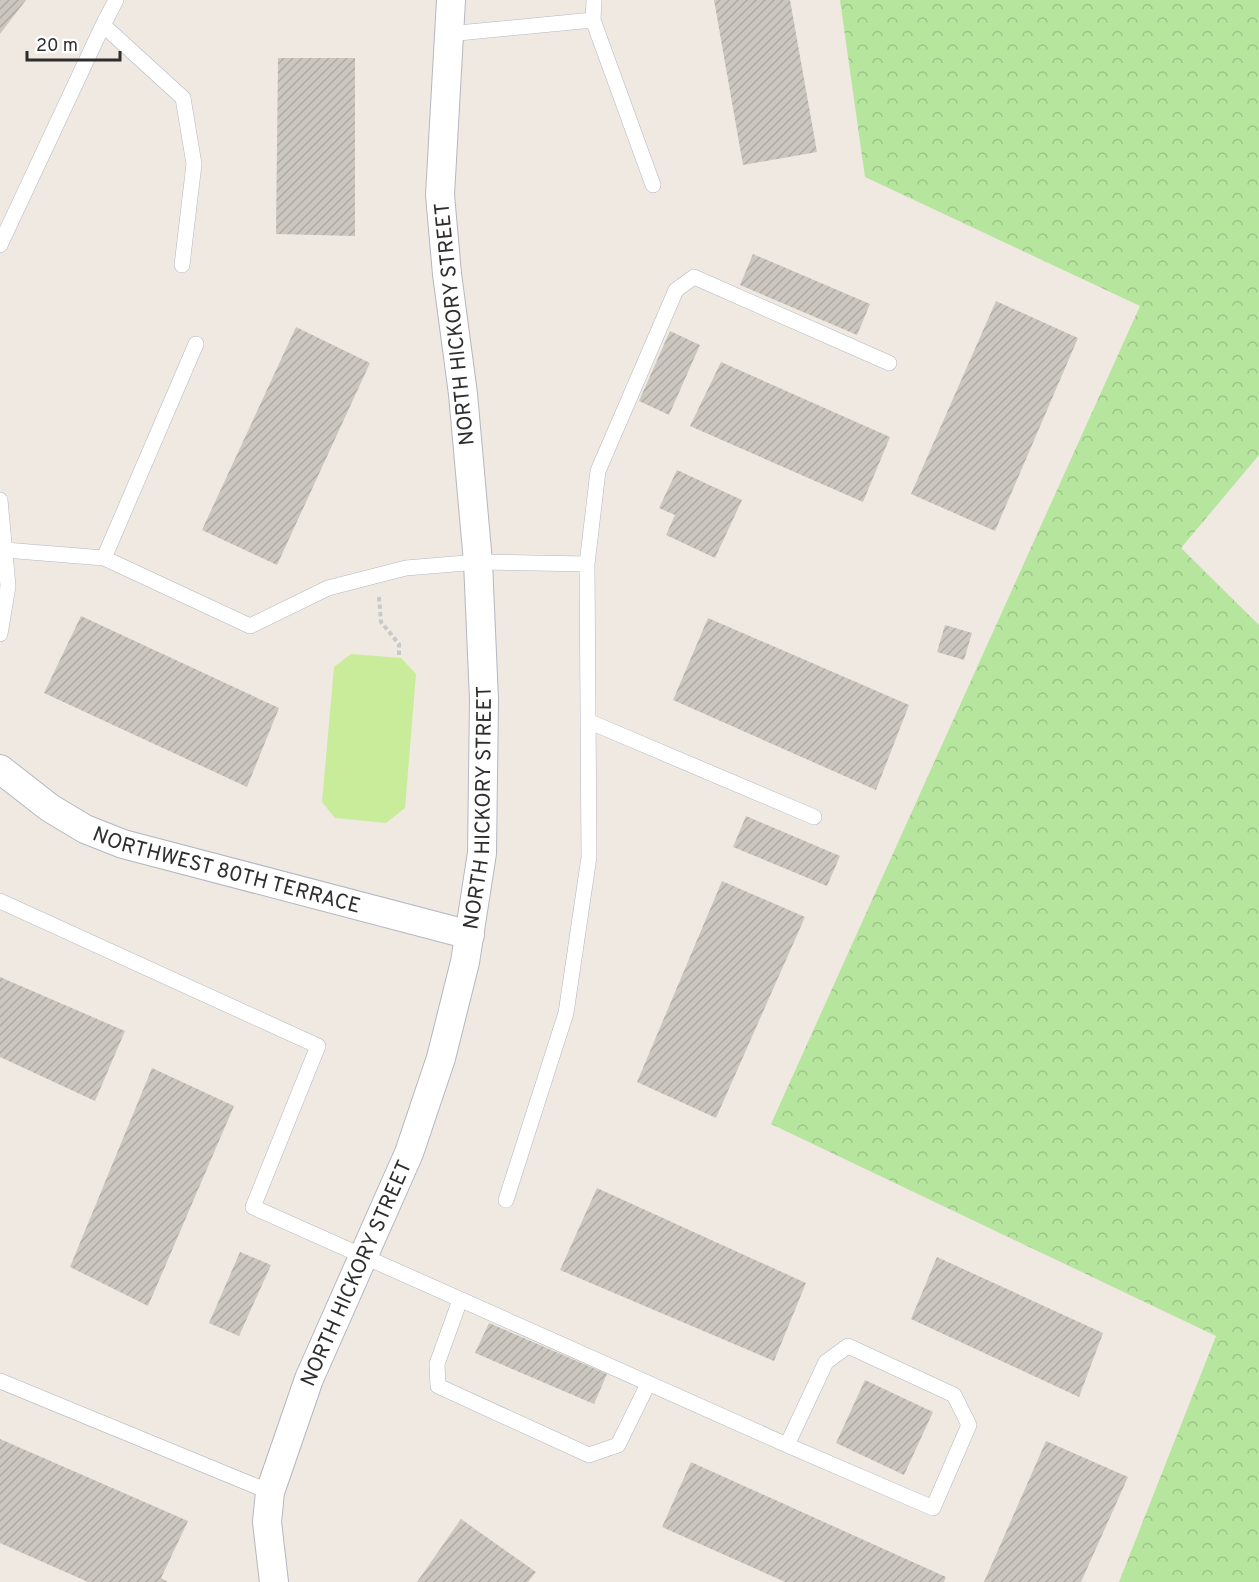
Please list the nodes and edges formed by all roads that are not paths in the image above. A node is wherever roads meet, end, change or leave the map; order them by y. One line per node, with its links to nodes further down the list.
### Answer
1 (116, 0): 5 (lane)
2 (451, 0): 6 (street, NORTH HICKORY STREET)
3 (594, 0): 4 (lane)
4 (593, 20): 6 (lane); 7 (lane)
5 (103, 25): 8 (lane); 9 (lane)
6 (448, 34): 15 (street, NORTH HICKORY STREET)
7 (653, 185)
8 (0, 245)
9 (182, 265)
10 (196, 344): 14 (lane)
11 (889, 363): 16 (lane)
12 (0, 500): 13 (lane)
13 (5, 550): 14 (lane); 17 (lane)
14 (104, 558): 15 (lane)
15 (478, 562): 16 (lane); 22 (street, NORTH HICKORY STREET)
16 (587, 564): 18 (lane)
17 (0, 634)
18 (588, 721): 20 (lane); 23 (lane)
19 (0, 769): 22 (street, NORTHWEST 80TH TERRACE)
20 (814, 817)
21 (0, 902): 24 (lane)
22 (470, 936): 24 (street, NORTH HICKORY STREET)
23 (506, 1200)
24 (363, 1257): 25 (lane); 29 (street, NORTH HICKORY STREET)
25 (460, 1300): 27 (lane); 27 (lane)
26 (0, 1382): 29 (lane)
27 (648, 1384): 28 (lane)
28 (787, 1445): 28 (lane)
29 (270, 1492): 30 (street, NORTH HICKORY STREET)
30 (274, 1582)

